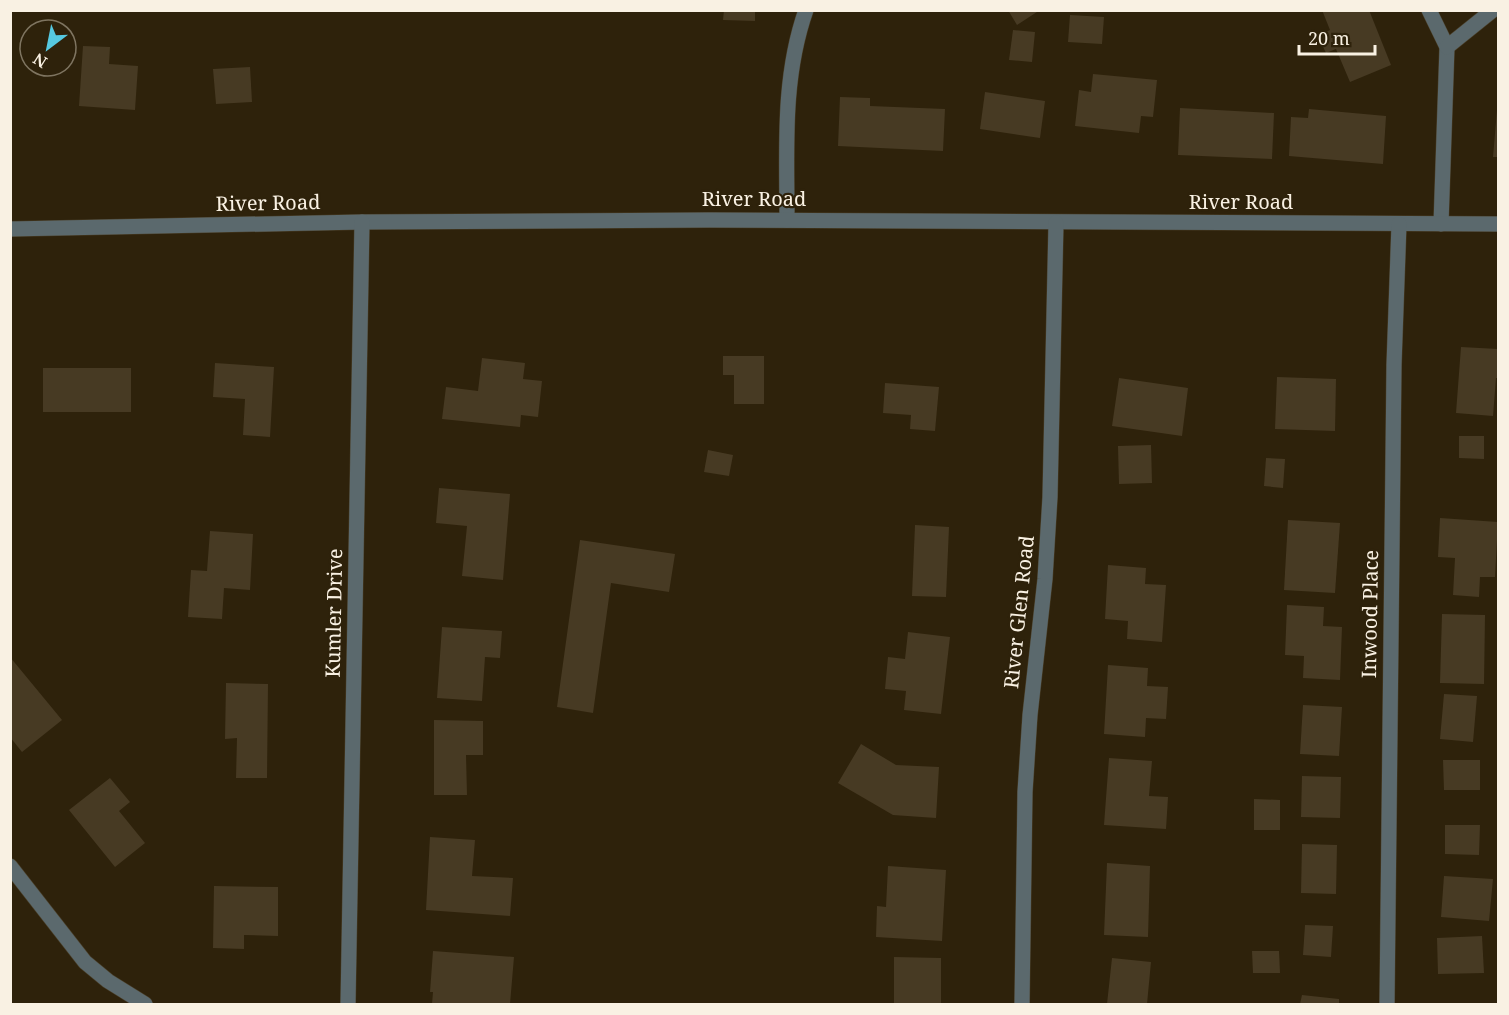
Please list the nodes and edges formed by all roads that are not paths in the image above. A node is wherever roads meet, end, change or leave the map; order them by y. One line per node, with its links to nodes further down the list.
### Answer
1 (806, 10): 5 (street)
2 (1429, 10): 4 (street)
3 (1492, 10): 4 (street)
4 (1447, 47): 9 (street)
5 (787, 220): 6 (street, River Road); 7 (street, River Road)
6 (362, 222): 11 (street, River Road); 14 (street, Kumler Drive)
7 (1056, 223): 8 (street, River Road); 15 (street, River Glen Road)
8 (1399, 224): 9 (street, River Road); 16 (street, Inwood Place)
9 (1441, 224): 10 (street, River Road)
10 (1498, 224)
11 (10, 228)
12 (10, 866): 13 (street)
13 (145, 1005)
14 (348, 1005)
15 (1022, 1005)
16 (1387, 1005)

